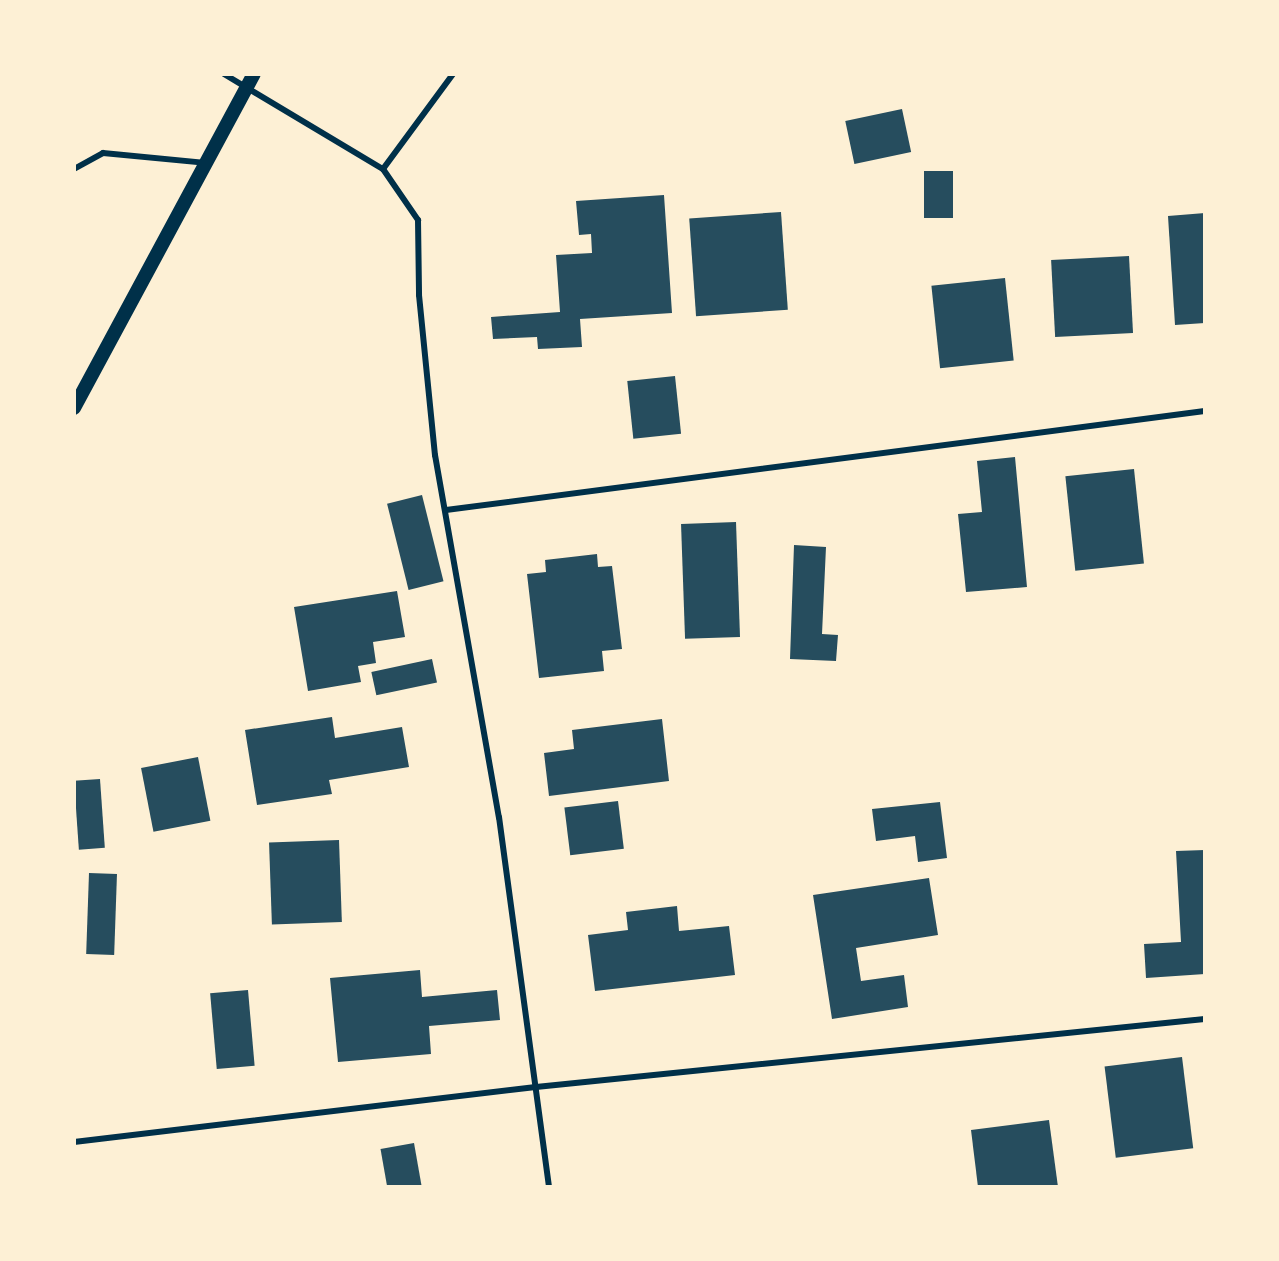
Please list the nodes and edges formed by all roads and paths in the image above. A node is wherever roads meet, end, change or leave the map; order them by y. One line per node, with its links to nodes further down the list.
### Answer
1 (224, 74): 4 (lane)
2 (254, 74): 4 (street)
3 (453, 74): 7 (lane)
4 (246, 89): 5 (street); 7 (lane)
5 (206, 163): 6 (lane); 8 (street)
6 (74, 169)
7 (383, 169): 10 (lane)
8 (74, 408)
9 (1205, 411): 10 (lane)
10 (446, 510): 12 (lane)
11 (1205, 1019): 12 (lane)
12 (536, 1087): 13 (lane); 14 (lane)
13 (74, 1142)
14 (549, 1187)

